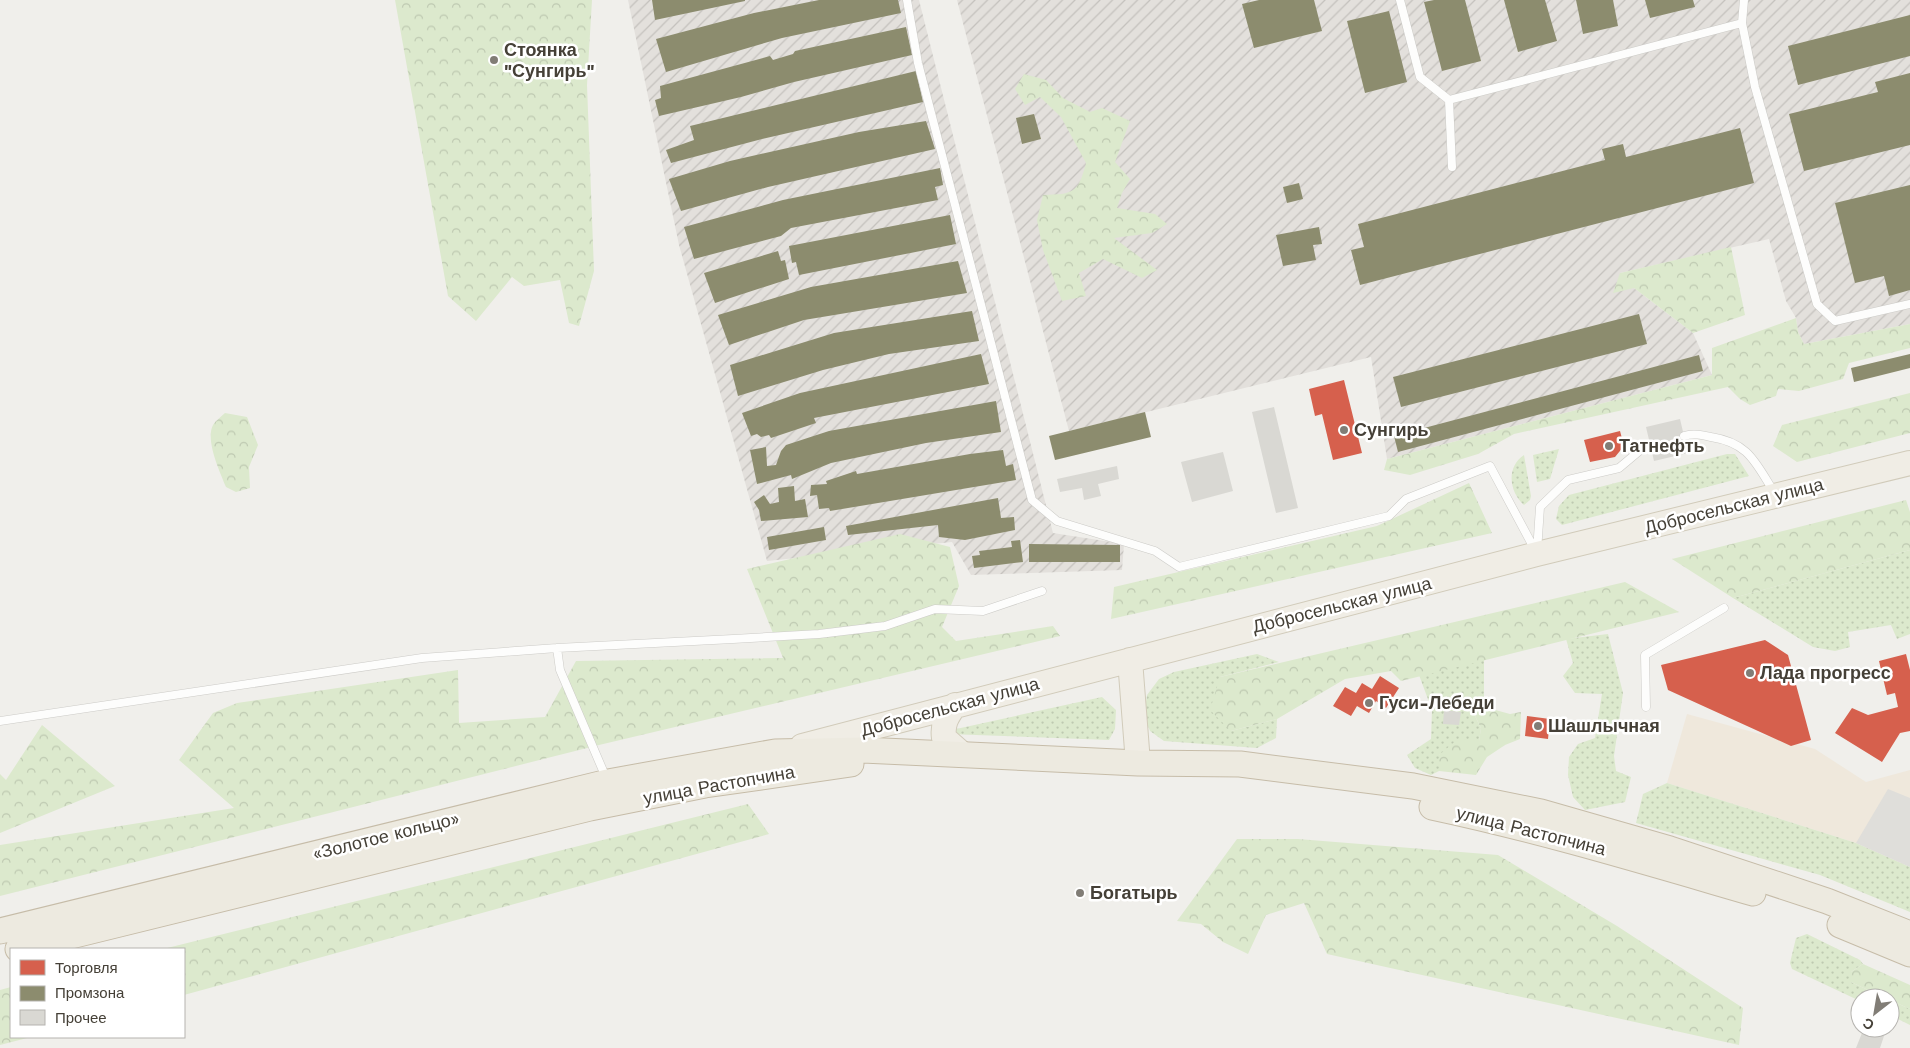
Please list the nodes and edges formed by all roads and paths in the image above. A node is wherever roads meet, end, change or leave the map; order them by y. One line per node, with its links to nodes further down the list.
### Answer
1 (906, 0): 12 (lane)
2 (1400, 0): 5 (lane)
3 (1744, 0): 4 (lane)
4 (1742, 23): 5 (lane); 7 (lane)
5 (1449, 100): 6 (lane)
6 (1452, 167)
7 (1910, 304)
8 (1684, 436): 11 (lane)
9 (1650, 445): 12 (lane)
10 (1910, 463): 11 (main road, Добросельская улица)
11 (1776, 496): 12 (main road, Добросельская улица)
12 (1537, 554): 16 (main road, Добросельская улица)
13 (1042, 591): 15 (lane)
14 (1724, 608): 18 (lane)
15 (557, 648): 19 (lane); 23 (lane)
16 (1130, 660): 17 (main road, Добросельская улица); 22 (main road)
17 (955, 705): 20 (main road, Добросельская улица); 21 (main road)
18 (1646, 707)
19 (0, 721)
20 (775, 752): 21 (highway, улица Растопчина); 23 (highway, «Золотое кольцо»)
21 (961, 753): 22 (highway, улица Растопчина); 24 (highway, улица Растопчина)
22 (1138, 763): 26 (highway, улица Растопчина); 28 (highway, улица Растопчина)
23 (608, 782): 25 (highway, «Золотое кольцо»)
24 (480, 835): 27 (highway, «Золотое кольцо»)
25 (0, 931)
26 (1910, 934)
27 (22, 948)
28 (1910, 954)

